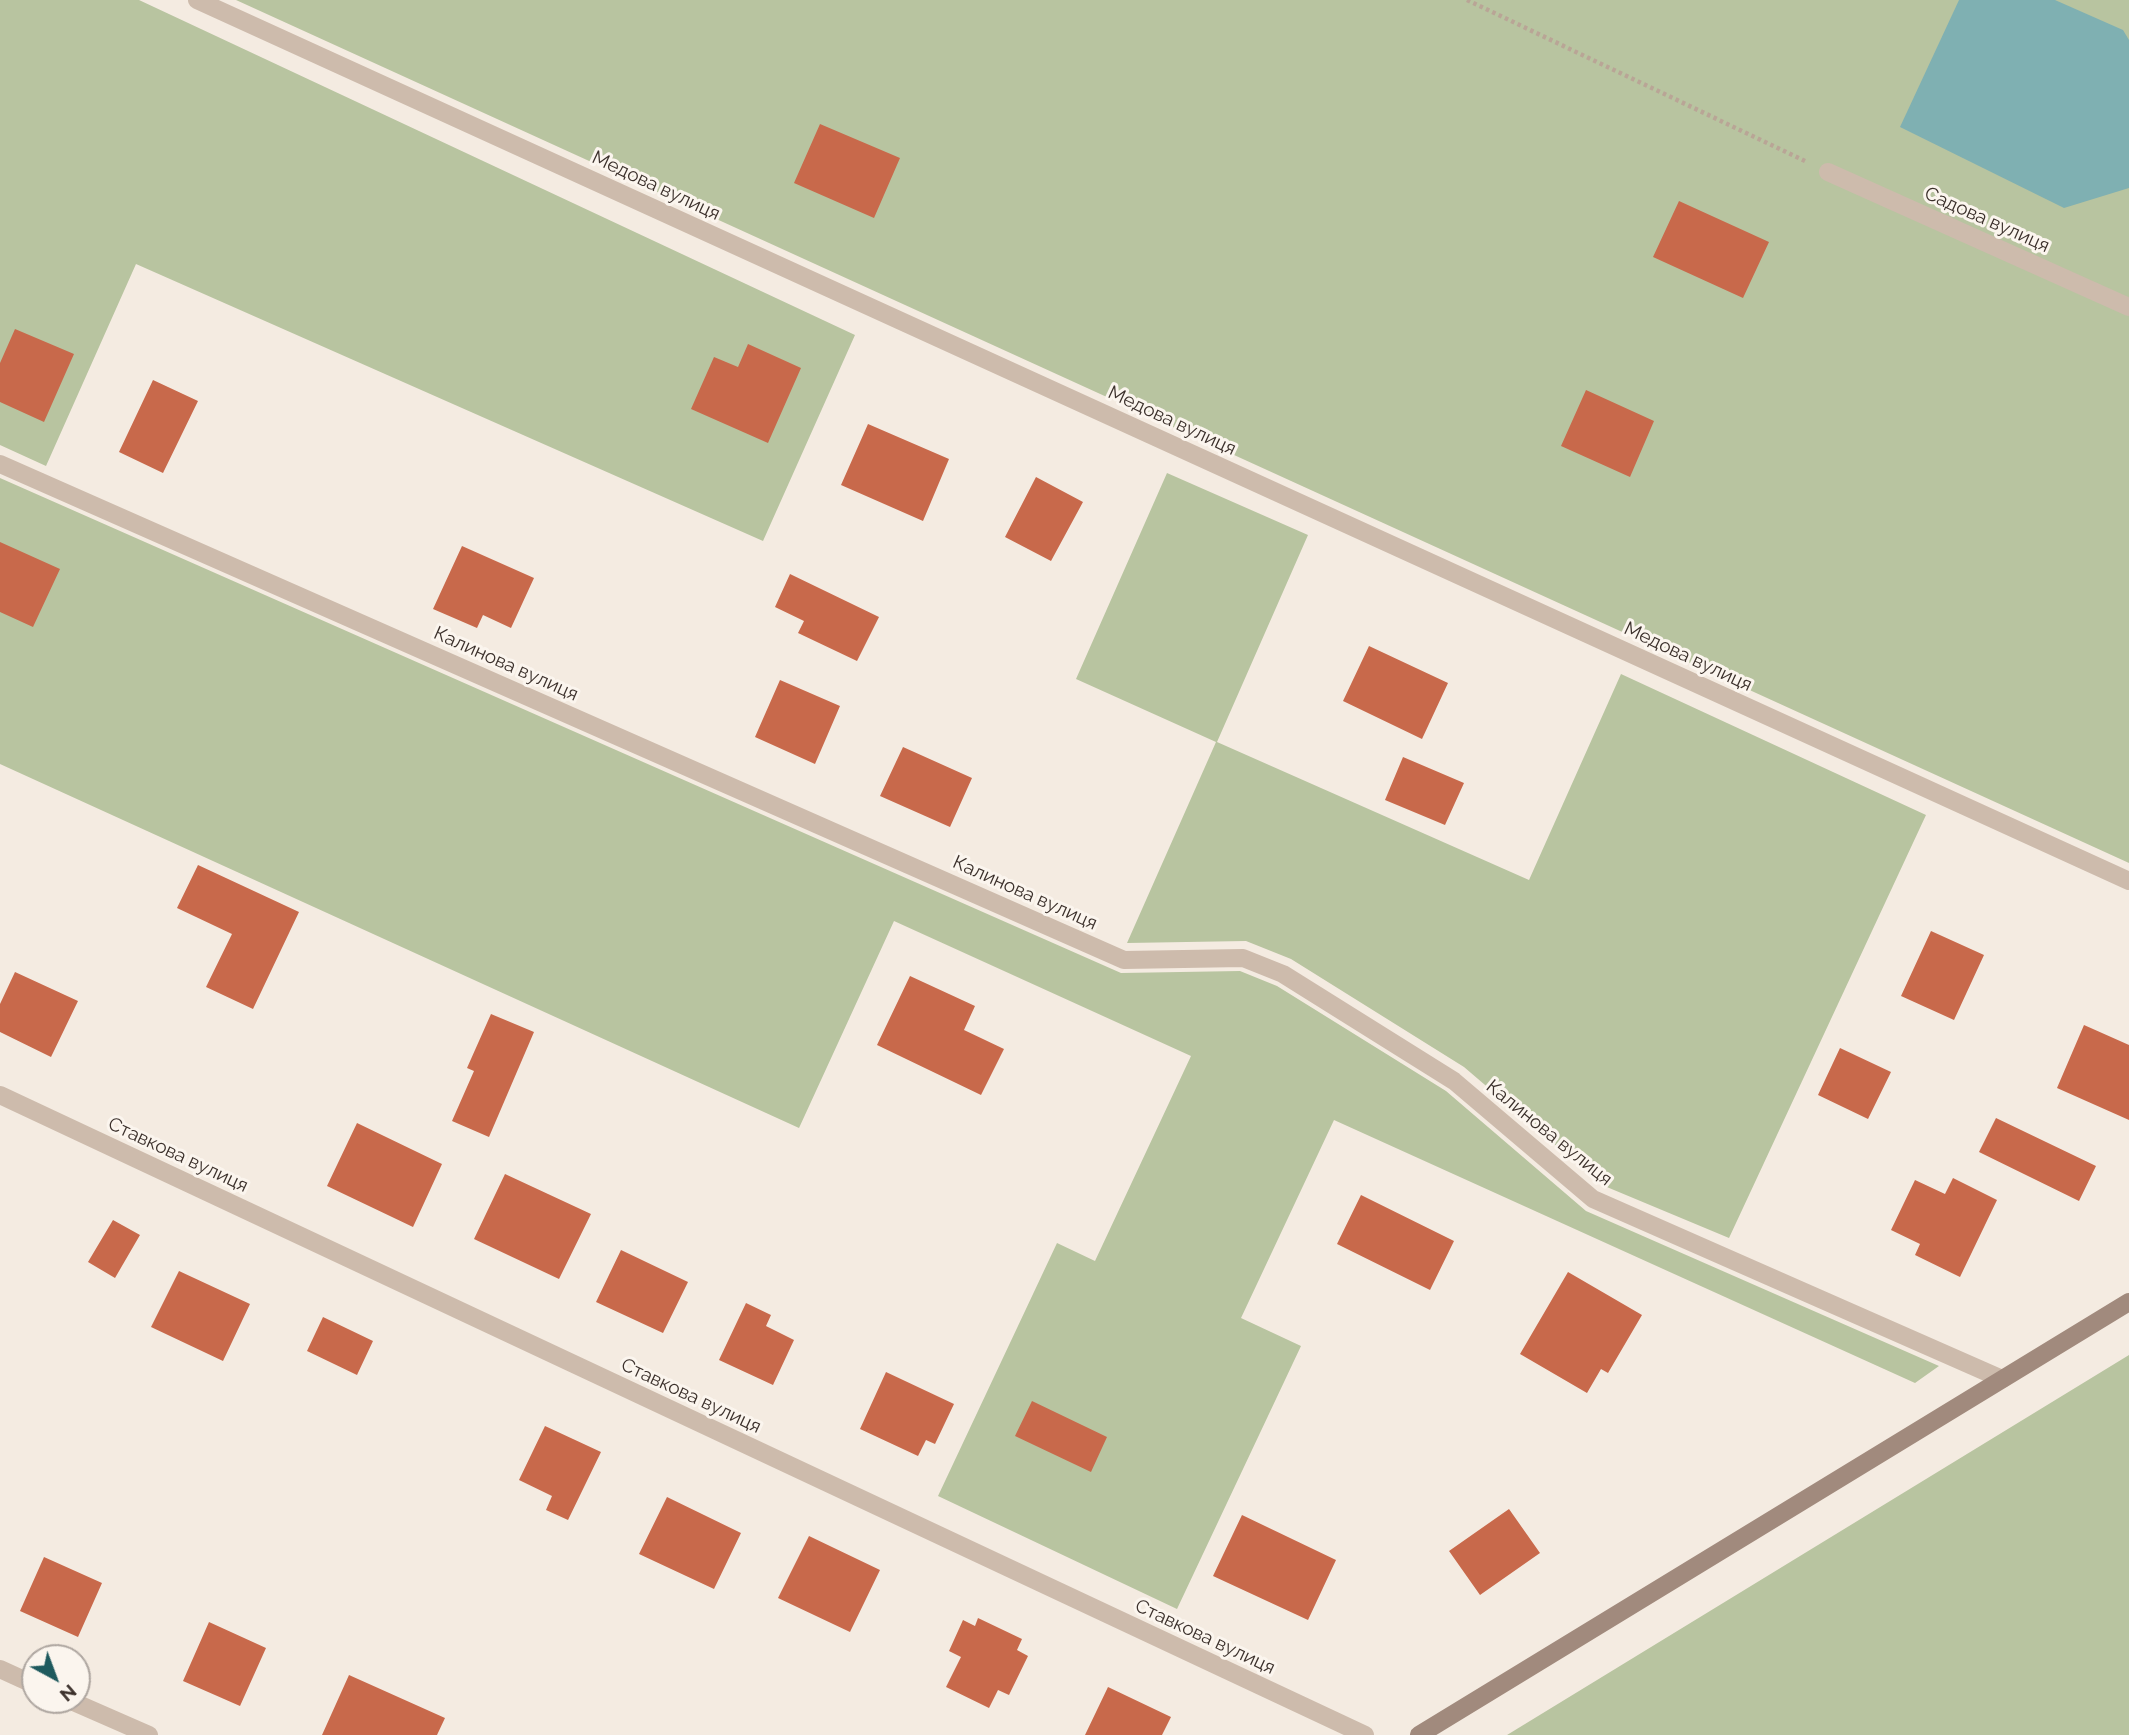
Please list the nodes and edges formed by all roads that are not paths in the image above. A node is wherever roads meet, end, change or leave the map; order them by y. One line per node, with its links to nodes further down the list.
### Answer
1 (197, 0): 5 (street, Медова вулиця)
2 (1828, 172): 3 (street, Садова вулиця)
3 (2129, 307)
4 (0, 464): 8 (street, Калинова вулиця)
5 (2129, 881)
6 (0, 1095): 13 (street, Ставкова вулиця)
7 (2129, 1302): 8 (street)
8 (2002, 1379): 14 (street)
9 (0, 1669): 10 (street)
10 (21, 1679)
11 (91, 1710): 12 (street)
12 (149, 1735)
13 (1365, 1735)
14 (1419, 1735)

